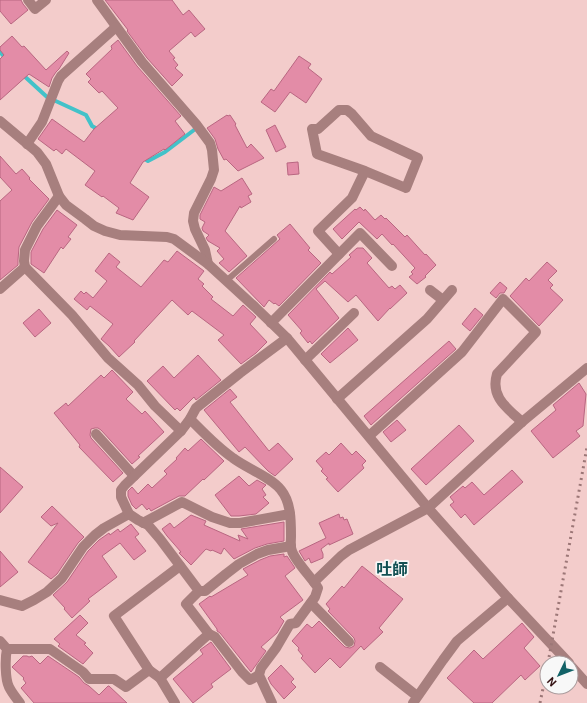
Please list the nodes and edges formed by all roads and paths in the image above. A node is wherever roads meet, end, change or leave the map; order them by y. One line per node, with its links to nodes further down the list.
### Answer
1 (28, 0): 2 (street)
2 (46, 0)
3 (97, 0): 4 (street)
4 (116, 27): 6 (street); 11 (street)
5 (0, 121): 6 (street)
6 (27, 144): 8 (street)
7 (365, 171): 7 (street); 10 (street)
8 (59, 196): 11 (street); 13 (street)
9 (274, 239): 14 (lane)
10 (339, 254): 12 (street); 20 (street)
11 (208, 264): 14 (street)
12 (392, 266)
13 (25, 267): 15 (street); 27 (street)
14 (226, 281): 20 (street)
15 (0, 289)
16 (430, 290): 18 (street)
17 (452, 290): 18 (street)
18 (443, 300): 24 (street)
19 (354, 313): 22 (street)
20 (271, 322): 21 (street)
21 (287, 338): 22 (street); 25 (street)
22 (305, 360): 24 (street)
23 (587, 368): 26 (street)
24 (337, 399): 29 (street)
25 (190, 419): 27 (street); 33 (street)
26 (522, 422): 29 (street); 31 (street)
27 (181, 431): 30 (street)
28 (96, 434): 30 (street)
29 (369, 436): 31 (street)
30 (134, 476): 32 (street)
31 (428, 508): 37 (street); 39 (street)
32 (128, 514): 34 (street); 40 (street)
33 (290, 514): 34 (street); 35 (street)
34 (143, 523): 36 (street)
35 (291, 546): 37 (street); 38 (street)
36 (180, 566): 38 (street); 48 (street)
37 (314, 582): 41 (street)
38 (199, 591): 42 (street)
39 (508, 598): 46 (street); 53 (street)
40 (0, 600)
41 (311, 603): 44 (street); 49 (street)
42 (209, 634): 49 (street); 51 (street)
43 (0, 641): 45 (street)
44 (349, 642)
45 (7, 649): 48 (street); 54 (street)
46 (561, 655)
47 (380, 667): 53 (street)
48 (149, 670): 51 (street)
49 (259, 675): 56 (street)
50 (579, 675): 52 (street)
51 (160, 678): 55 (street)
52 (587, 684)
53 (415, 699)
54 (20, 703)
55 (175, 703)
56 (272, 703)

